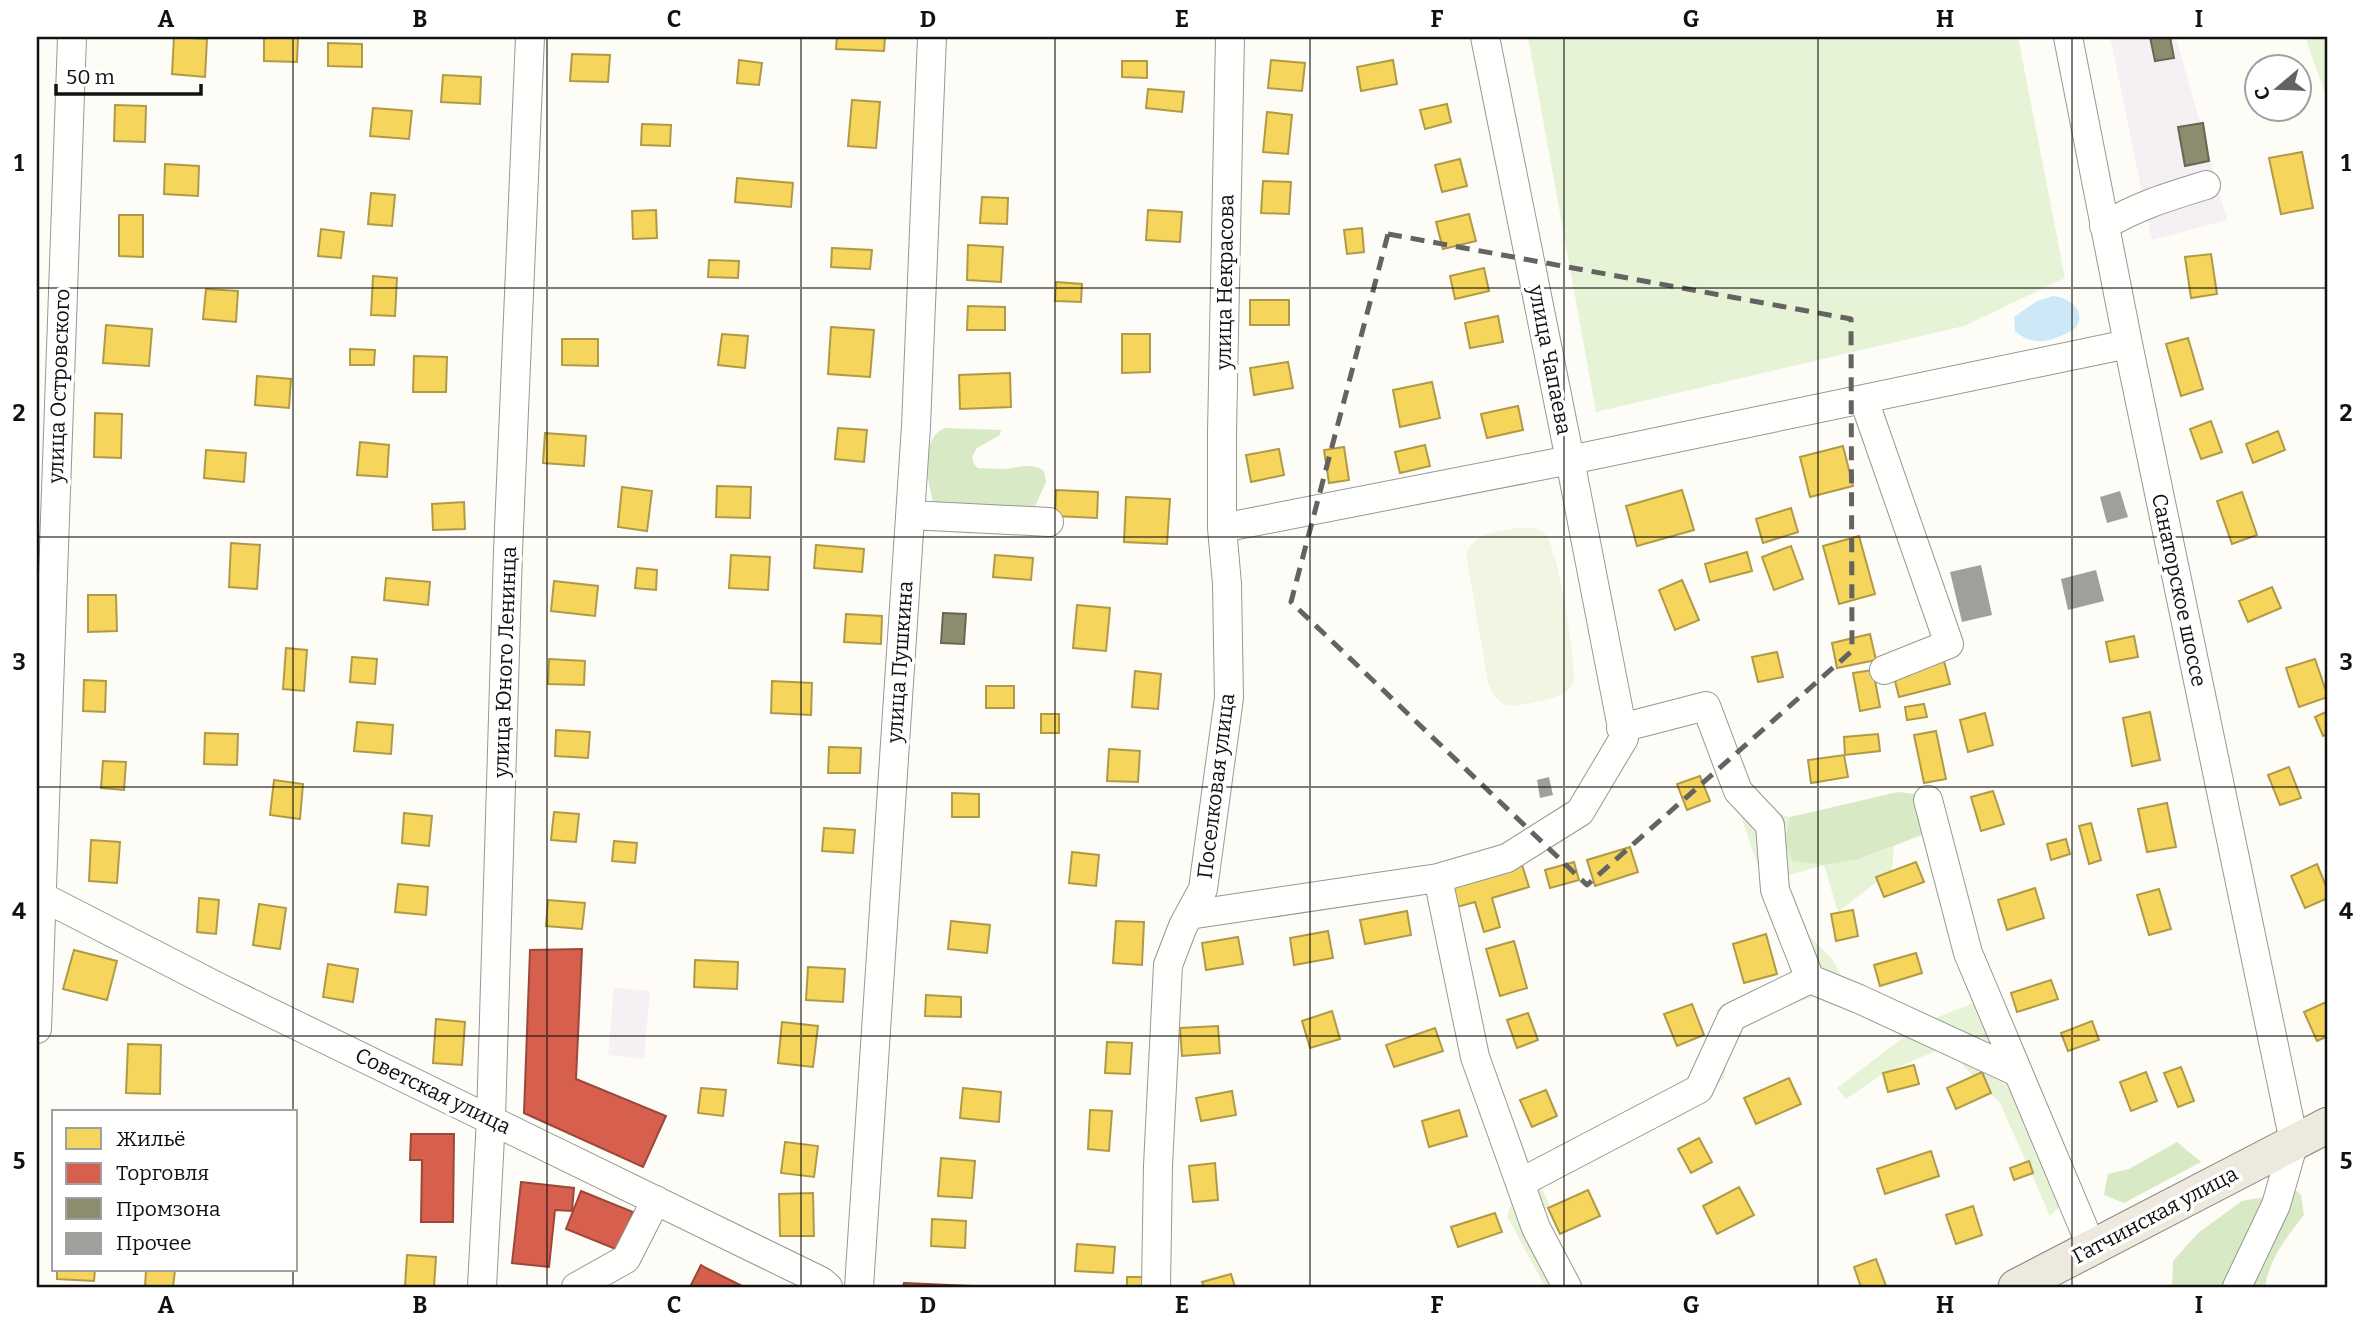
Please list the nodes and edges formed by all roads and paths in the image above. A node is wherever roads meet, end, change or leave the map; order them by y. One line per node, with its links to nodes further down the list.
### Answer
1 (72, 37): 19 (street, улица Островского)
2 (530, 37): 24 (street, улица Юного Ленинца)
3 (932, 37): 12 (street, улица Пушкина)
4 (1230, 37): 14 (street, улица Некрасова)
5 (1485, 37): 11 (street, улица Чапаева)
6 (2068, 37): 8 (street, Санаторское шоссе)
7 (2206, 185): 8 (street)
8 (2104, 226): 9 (street, Санаторское шоссе)
9 (2128, 344): 10 (street); 26 (street, Санаторское шоссе)
10 (1864, 400): 11 (street); 15 (street)
11 (1570, 460): 14 (street, улица Чапаева); 16 (street)
12 (910, 515): 13 (street); 33 (street, улица Пушкина)
13 (1049, 522)
14 (1222, 528): 20 (street, Поселковая улица)
15 (1884, 670)
16 (1622, 728): 18 (street); 21 (street)
17 (1928, 800): 23 (street)
18 (1438, 877): 20 (street); 27 (street)
19 (39, 895): 22 (street, улица Островского); 24 (street, Советская улица)
20 (1189, 915): 34 (street, Поселковая улица)
21 (1810, 979): 23 (street); 27 (street)
22 (37, 1029)
23 (2017, 1072): 29 (street)
24 (491, 1118): 28 (street, Советская улица); 30 (street, улица Юного Ленинца)
25 (2328, 1125): 26 (main road, Гатчинская улица)
26 (2294, 1142): 29 (main road, Гатчинская улица); 37 (street)
27 (1520, 1183): 35 (street)
28 (656, 1200): 31 (street); 32 (street, Советская улица)
29 (2092, 1248): 36 (main road, Гатчинская улица)
30 (482, 1287)
31 (576, 1287)
32 (828, 1287)
33 (859, 1287)
34 (1156, 1287)
35 (1567, 1287)
36 (2016, 1287)
37 (2237, 1287)

